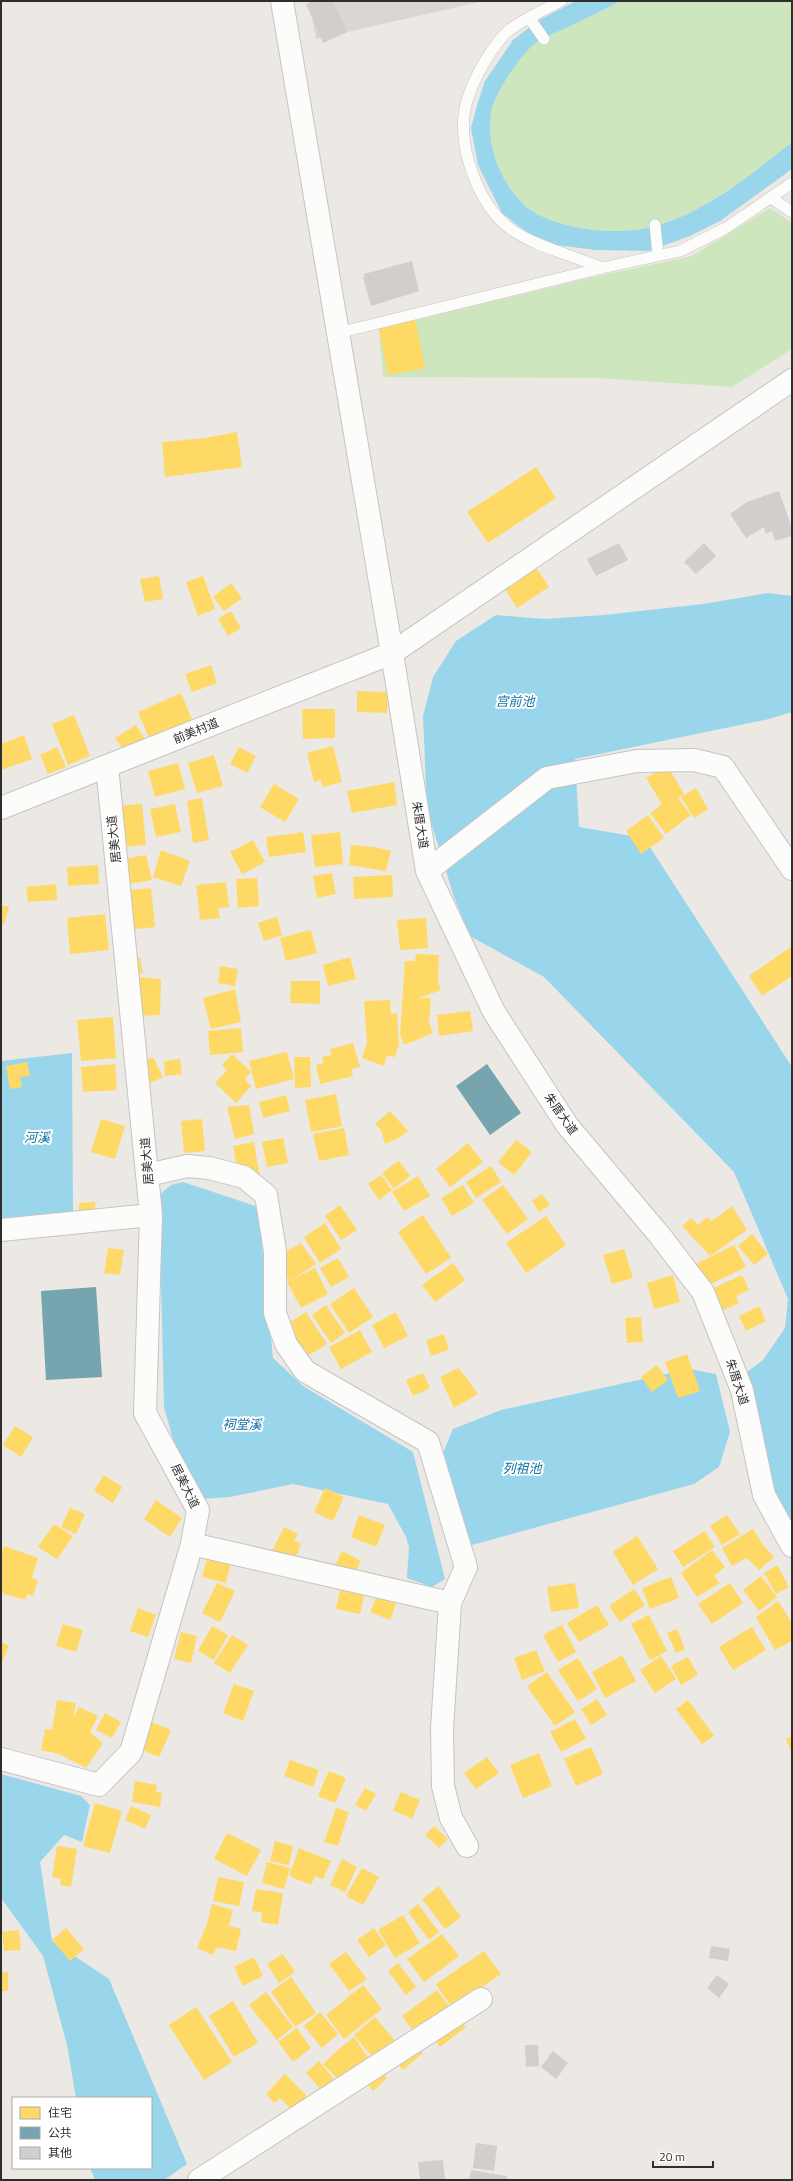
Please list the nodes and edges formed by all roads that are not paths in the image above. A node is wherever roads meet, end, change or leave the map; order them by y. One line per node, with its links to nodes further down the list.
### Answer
1 (282, 1): 11 (street, 朱厝大道)
2 (562, 1): 3 (lane)
3 (530, 19): 4 (lane); 10 (lane)
4 (544, 39)
5 (792, 183): 6 (lane)
6 (771, 198): 7 (lane); 9 (lane)
7 (792, 212)
8 (655, 225): 9 (lane)
9 (658, 255): 10 (lane)
10 (602, 268): 11 (lane)
11 (338, 333): 13 (street, 朱厝大道)
12 (792, 380): 13 (street, 前美村道)
13 (392, 653): 14 (street, 前美村道); 17 (street, 朱厝大道)
14 (107, 766): 15 (street, 前美村道); 18 (street, 居美大道)
15 (1, 808)
16 (792, 869): 17 (street)
17 (428, 872): 22 (street, 朱厝大道)
18 (148, 1175): 19 (street, 居美大道); 23 (street)
19 (151, 1216): 20 (street); 21 (street, 居美大道)
20 (1, 1230)
21 (192, 1544): 23 (street); 24 (street, 居美大道)
22 (792, 1546)
23 (450, 1603): 25 (street)
24 (1, 1758)
25 (466, 1846)
26 (481, 1999): 27 (street)
27 (200, 2180)

